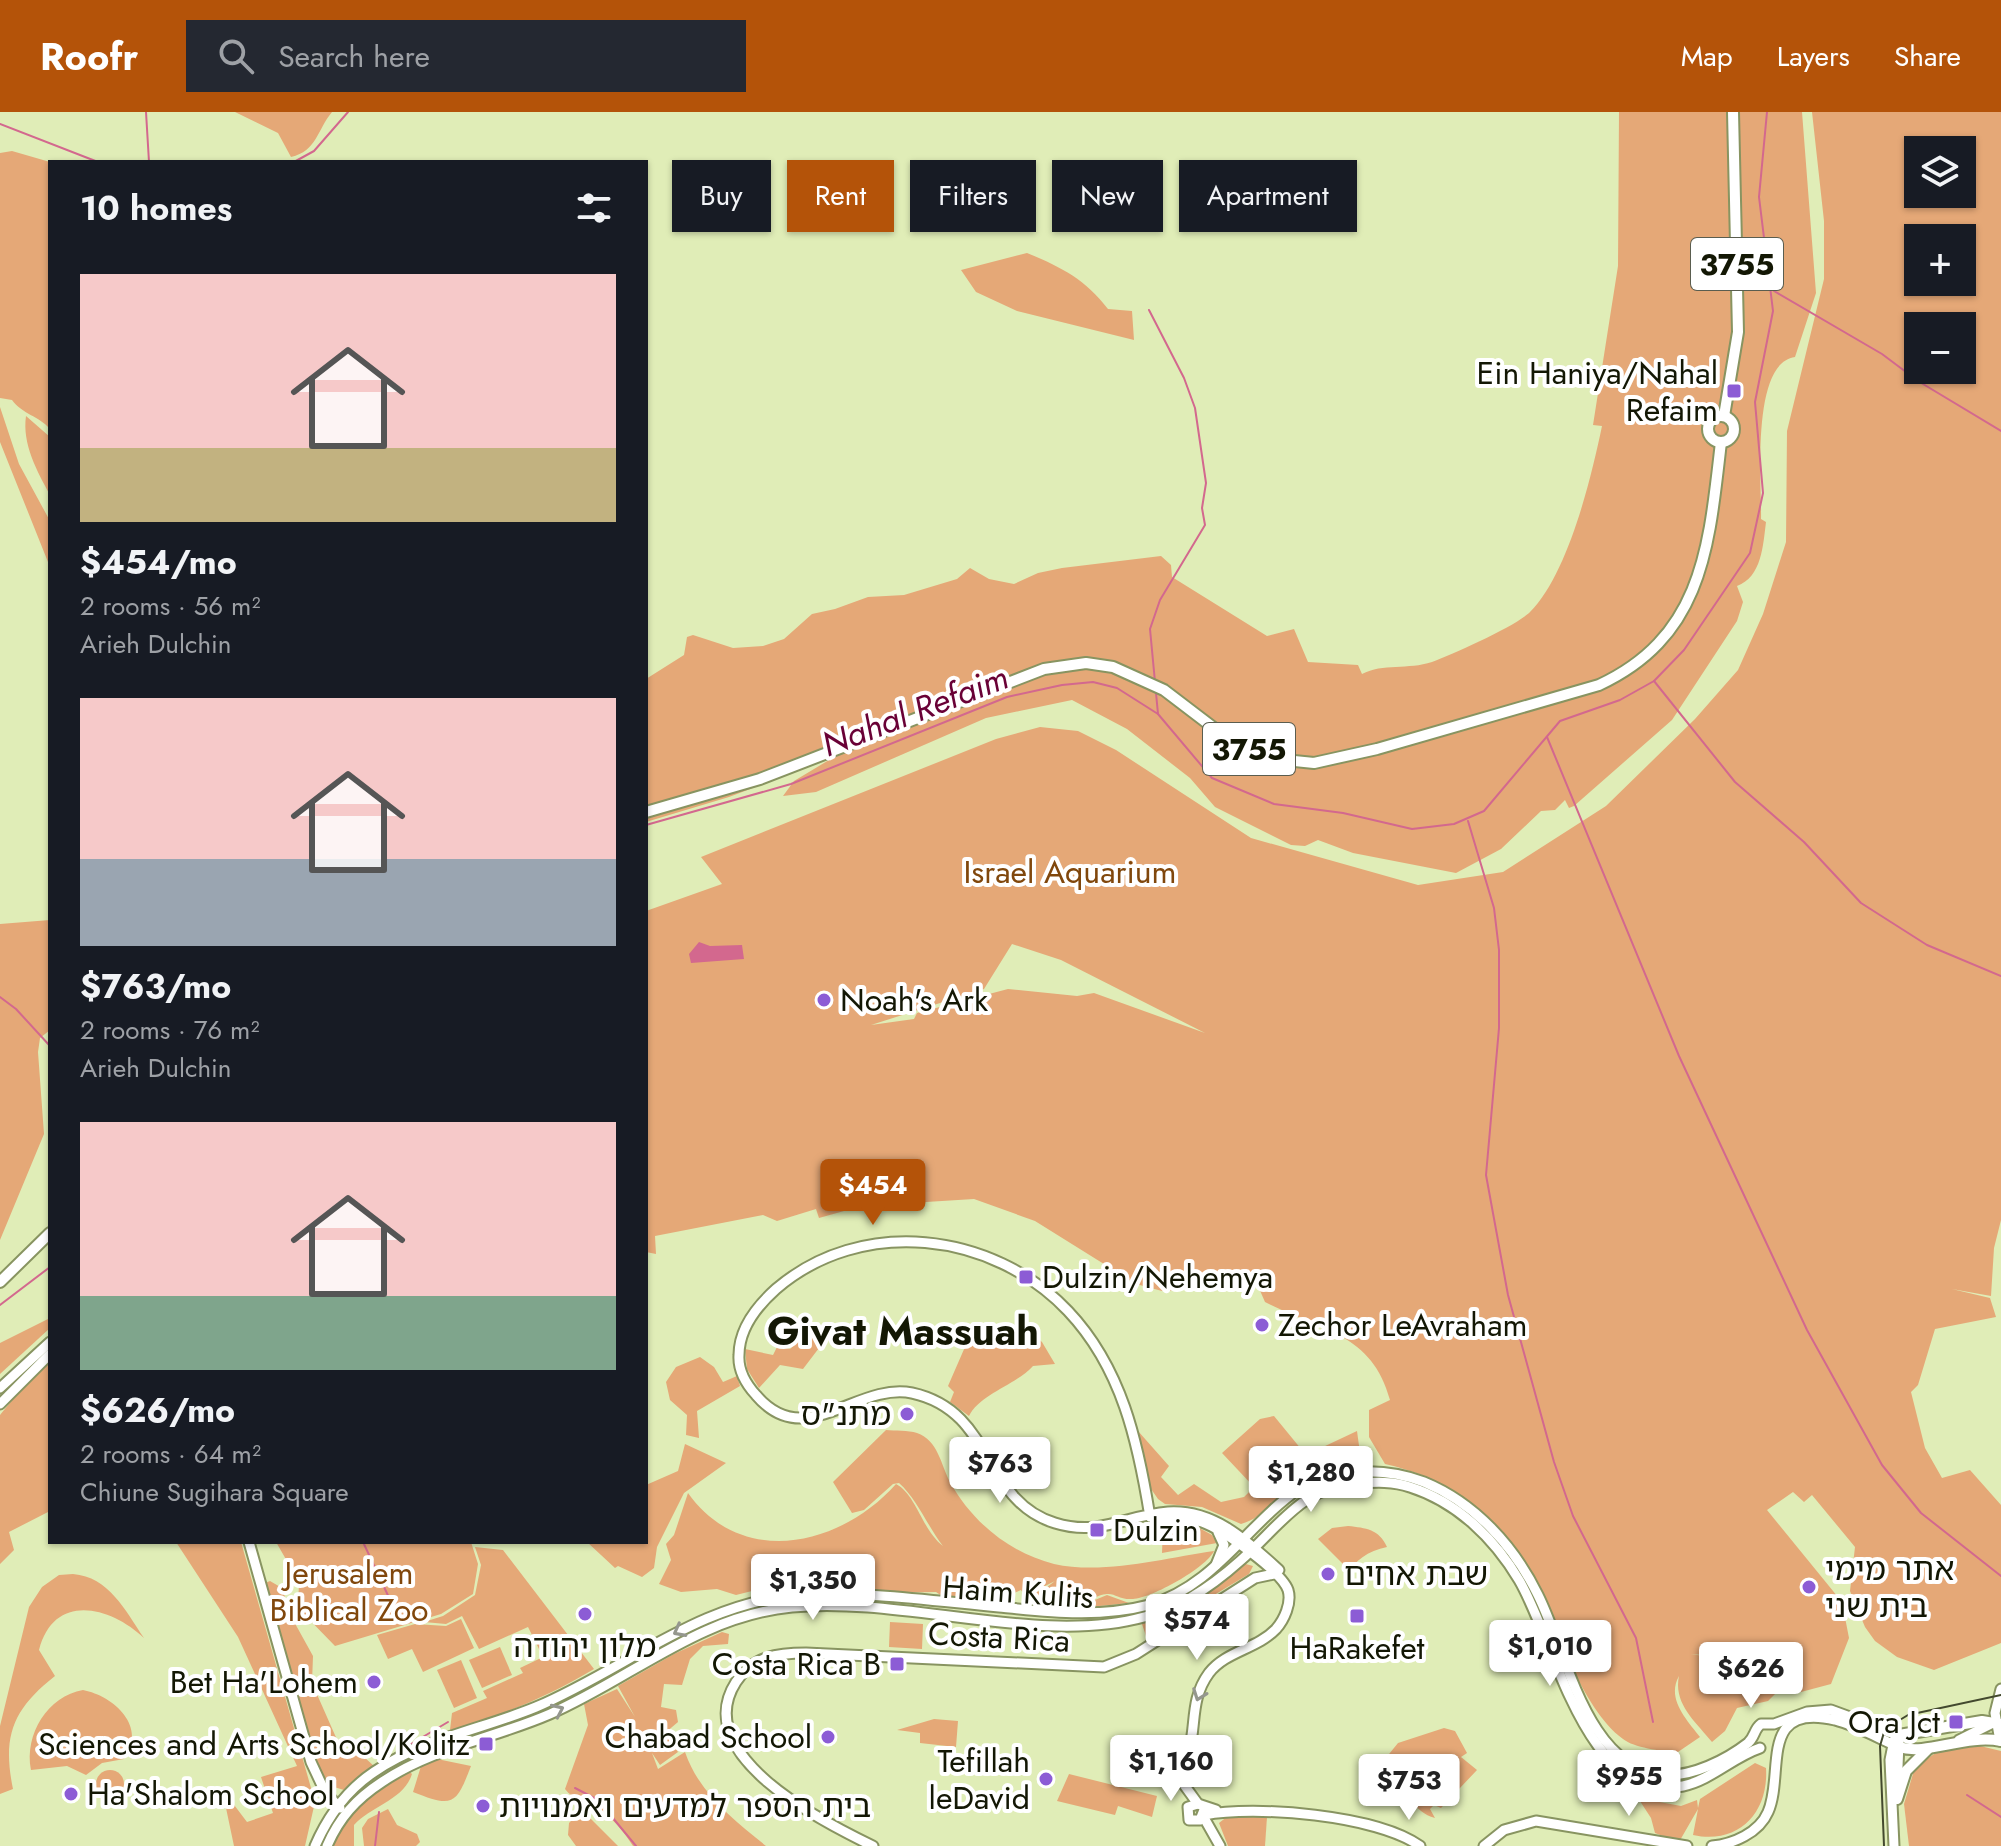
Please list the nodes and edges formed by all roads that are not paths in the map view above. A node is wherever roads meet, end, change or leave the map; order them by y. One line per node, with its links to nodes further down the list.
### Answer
1 (1733, 112): 2 (main road, 3755)
2 (1724, 416): 3 (main road, 3755); 3 (main road, 3755)
3 (1721, 442): 4 (main road, 3755)
4 (648, 811)
5 (48, 1235): 6 (main road)
6 (0, 1282)
7 (48, 1344): 9 (main road)
8 (48, 1356): 10 (main road)
9 (0, 1388)
10 (0, 1404)
11 (1147, 1499): 12 (main road); 13 (main road); 13 (main road)
12 (1166, 1512): 13 (main road); 15 (main road)
13 (1150, 1517): 14 (main road)
14 (1214, 1528): 15 (main road); 19 (main road)
15 (1242, 1543): 17 (main road); 19 (main road, Haim Kulits); 26 (main road, Haim Kulits)
16 (250, 1544): 35 (main road)
17 (1251, 1550): 18 (main road); 20 (main road); 32 (main road, Haim Kulits); 37 (main road, Haim Kulits, one-way to 17)
18 (1258, 1560): 20 (main road); 21 (main road)
19 (1215, 1568): 34 (main road, Haim Kulits, one-way to 34)
20 (1277, 1574): 21 (main road, Costa Rica); 39 (main road, one-way to 39)
21 (1249, 1581): 44 (main road, Costa Rica)
22 (2001, 1689): 23 (main road)
23 (1999, 1720): 27 (main road); 28 (main road); 29 (main road)
24 (1774, 1724): 25 (main road); 26 (main road); 29 (main road)
25 (1781, 1735): 29 (main road); 31 (main road)
26 (1753, 1736): 32 (main road)
27 (1959, 1740): 28 (main road); 30 (main road)
28 (2001, 1741)
29 (1897, 1742): 30 (main road); 36 (main road); 50 (main road)
30 (1937, 1745): 36 (main road)
31 (1777, 1746): 32 (main road); 33 (main road)
32 (1762, 1748): 33 (main road)
33 (1774, 1769): 49 (main road)
34 (352, 1791): 35 (main road); 37 (main road, Haim Kulits)
35 (330, 1795): 37 (main road); 40 (main road)
36 (1897, 1799): 50 (main road)
37 (342, 1806): 40 (main road); 43 (main road)
38 (1224, 1811): 39 (main road); 41 (main road); 46 (main road)
39 (1199, 1812): 41 (main road)
40 (330, 1817): 42 (main road)
41 (1213, 1834): 45 (main road)
42 (315, 1846)
43 (327, 1846)
44 (873, 1846)
45 (1220, 1846)
46 (1420, 1846)
47 (1484, 1846): 48 (main road)
48 (1687, 1846)
49 (1712, 1846)
50 (1897, 1846)

